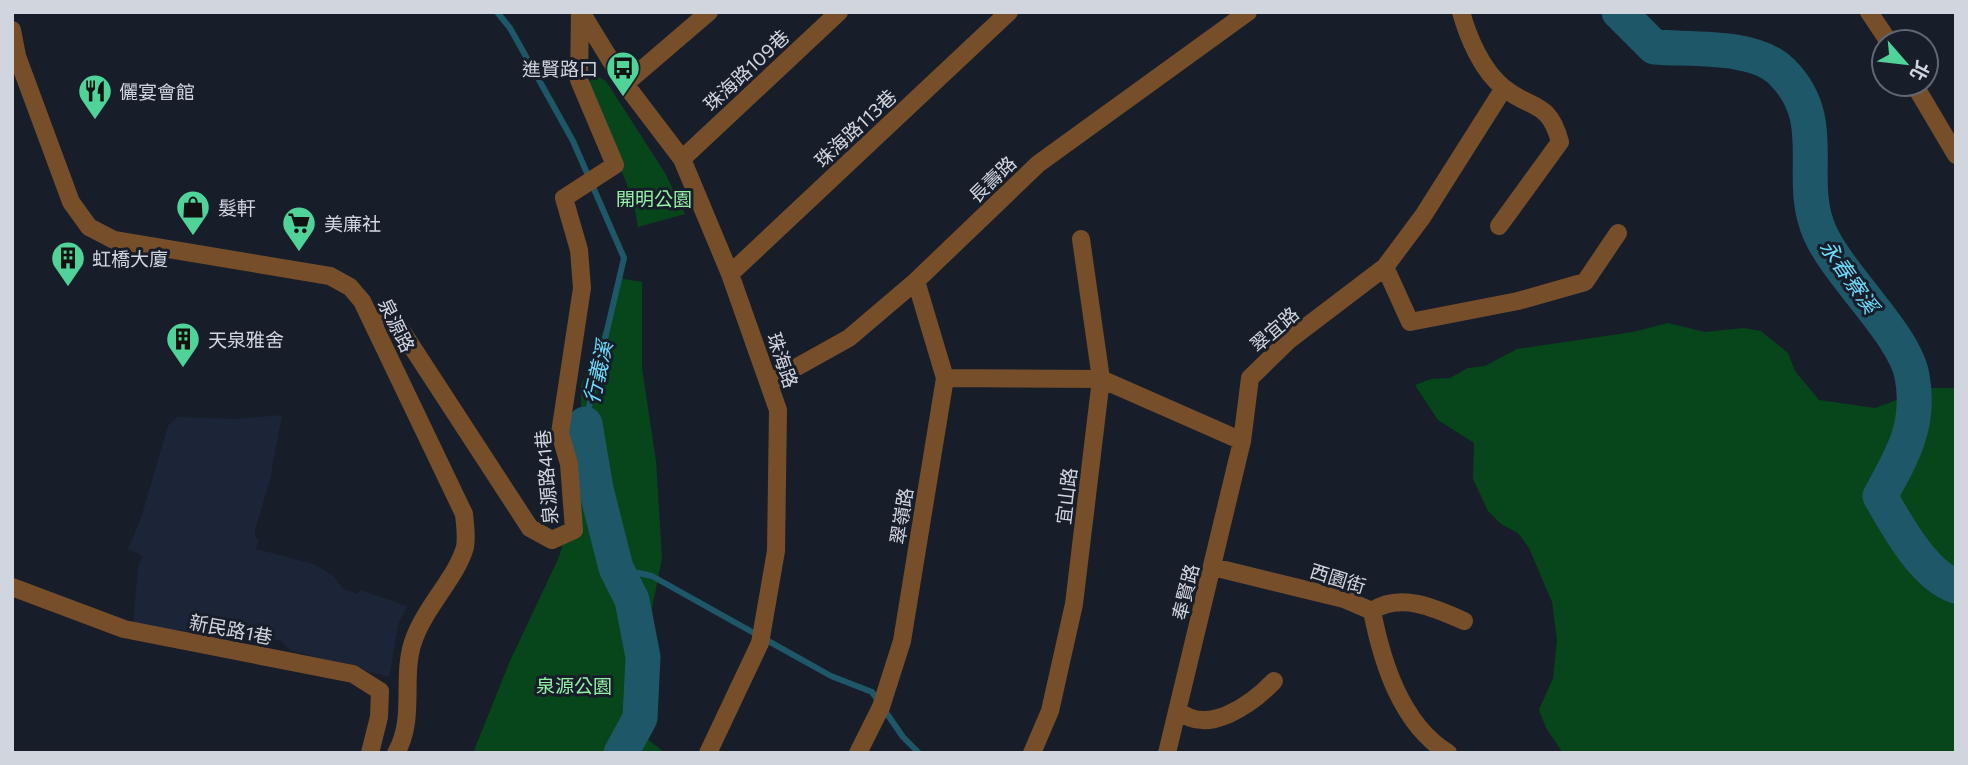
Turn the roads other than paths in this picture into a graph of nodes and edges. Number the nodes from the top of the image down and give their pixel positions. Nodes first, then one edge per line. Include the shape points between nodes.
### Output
1 (581, 12) edge
2 (709, 12) edge
3 (839, 12) edge
4 (1009, 12) edge
5 (1248, 12) edge
6 (1461, 12) edge
7 (1869, 12) edge
8 (1880, 28) edge
9 (12, 30) edge
10 (625, 84) junction
11 (1504, 88) junction
12 (1922, 98) edge
13 (1956, 155) edge
14 (682, 159) junction
15 (1499, 226) dead end
16 (1618, 233) dead end
17 (1082, 239) dead end
18 (1385, 267) junction
19 (730, 274) junction
20 (916, 281) junction
21 (373, 322) junction
22 (945, 378) junction
23 (1101, 379) junction
24 (770, 382) junction
25 (1242, 441) junction
26 (1213, 567) junction
27 (12, 587) edge
28 (1372, 611) junction
29 (1464, 621) dead end
30 (1274, 681) dead end
31 (1178, 710) junction
32 (370, 753) edge
33 (396, 753) edge
34 (708, 753) edge
35 (858, 753) edge
36 (1032, 753) edge
37 (1167, 753) edge
38 (1448, 753) edge

1 - 10 street, 珠海路
1 - 21 street, 泉源路41巷 via 579,80 615,165 564,198 579,250 582,288 560,433 569,464 573,530 552,540 530,528 390,313
2 - 10 street
3 - 14 street, 珠海路109巷
4 - 19 street, 珠海路113巷
5 - 20 street, 長壽路 via 1038,164
6 - 11 street via 1485,65
7 - 8 street
9 - 21 street, 泉源路 via 17,56 71,202 89,227 114,240 330,276 350,287
10 - 14 street, 珠海路
11 - 15 street via 1529,100 1555,121 1560,142
11 - 18 street, 翠宜路
12 - 13 street
14 - 19 street, 珠海路
16 - 18 street via 1585,282 1518,301 1410,322
17 - 23 street, 宜山路
18 - 25 street, 翠宜路 via 1289,340 1250,378
19 - 24 street, 珠海路
20 - 22 street, 翠嶺路
20 - 24 street, 長壽路 via 849,338
21 - 33 street, 泉源路 via 464,514 466,534 458,561 426,610 411,646 408,724
22 - 23 street
22 - 35 street, 翠嶺路 via 902,641 881,707
23 - 25 street
23 - 36 street, 宜山路 via 1074,604 1050,711
24 - 34 street, 珠海路 via 778,410 776,551 760,643
25 - 26 street, 奉賢路
26 - 28 street, 西園街 via 1344,599
26 - 31 street, 奉賢路
27 - 32 street, 新民路1巷 via 124,629 353,674 380,691
28 - 29 street via 1384,603 1403,602 1435,608
28 - 38 street, 西園街 via 1386,672 1421,730
30 - 31 street via 1254,702 1209,721 1196,722
31 - 37 street, 奉賢路

